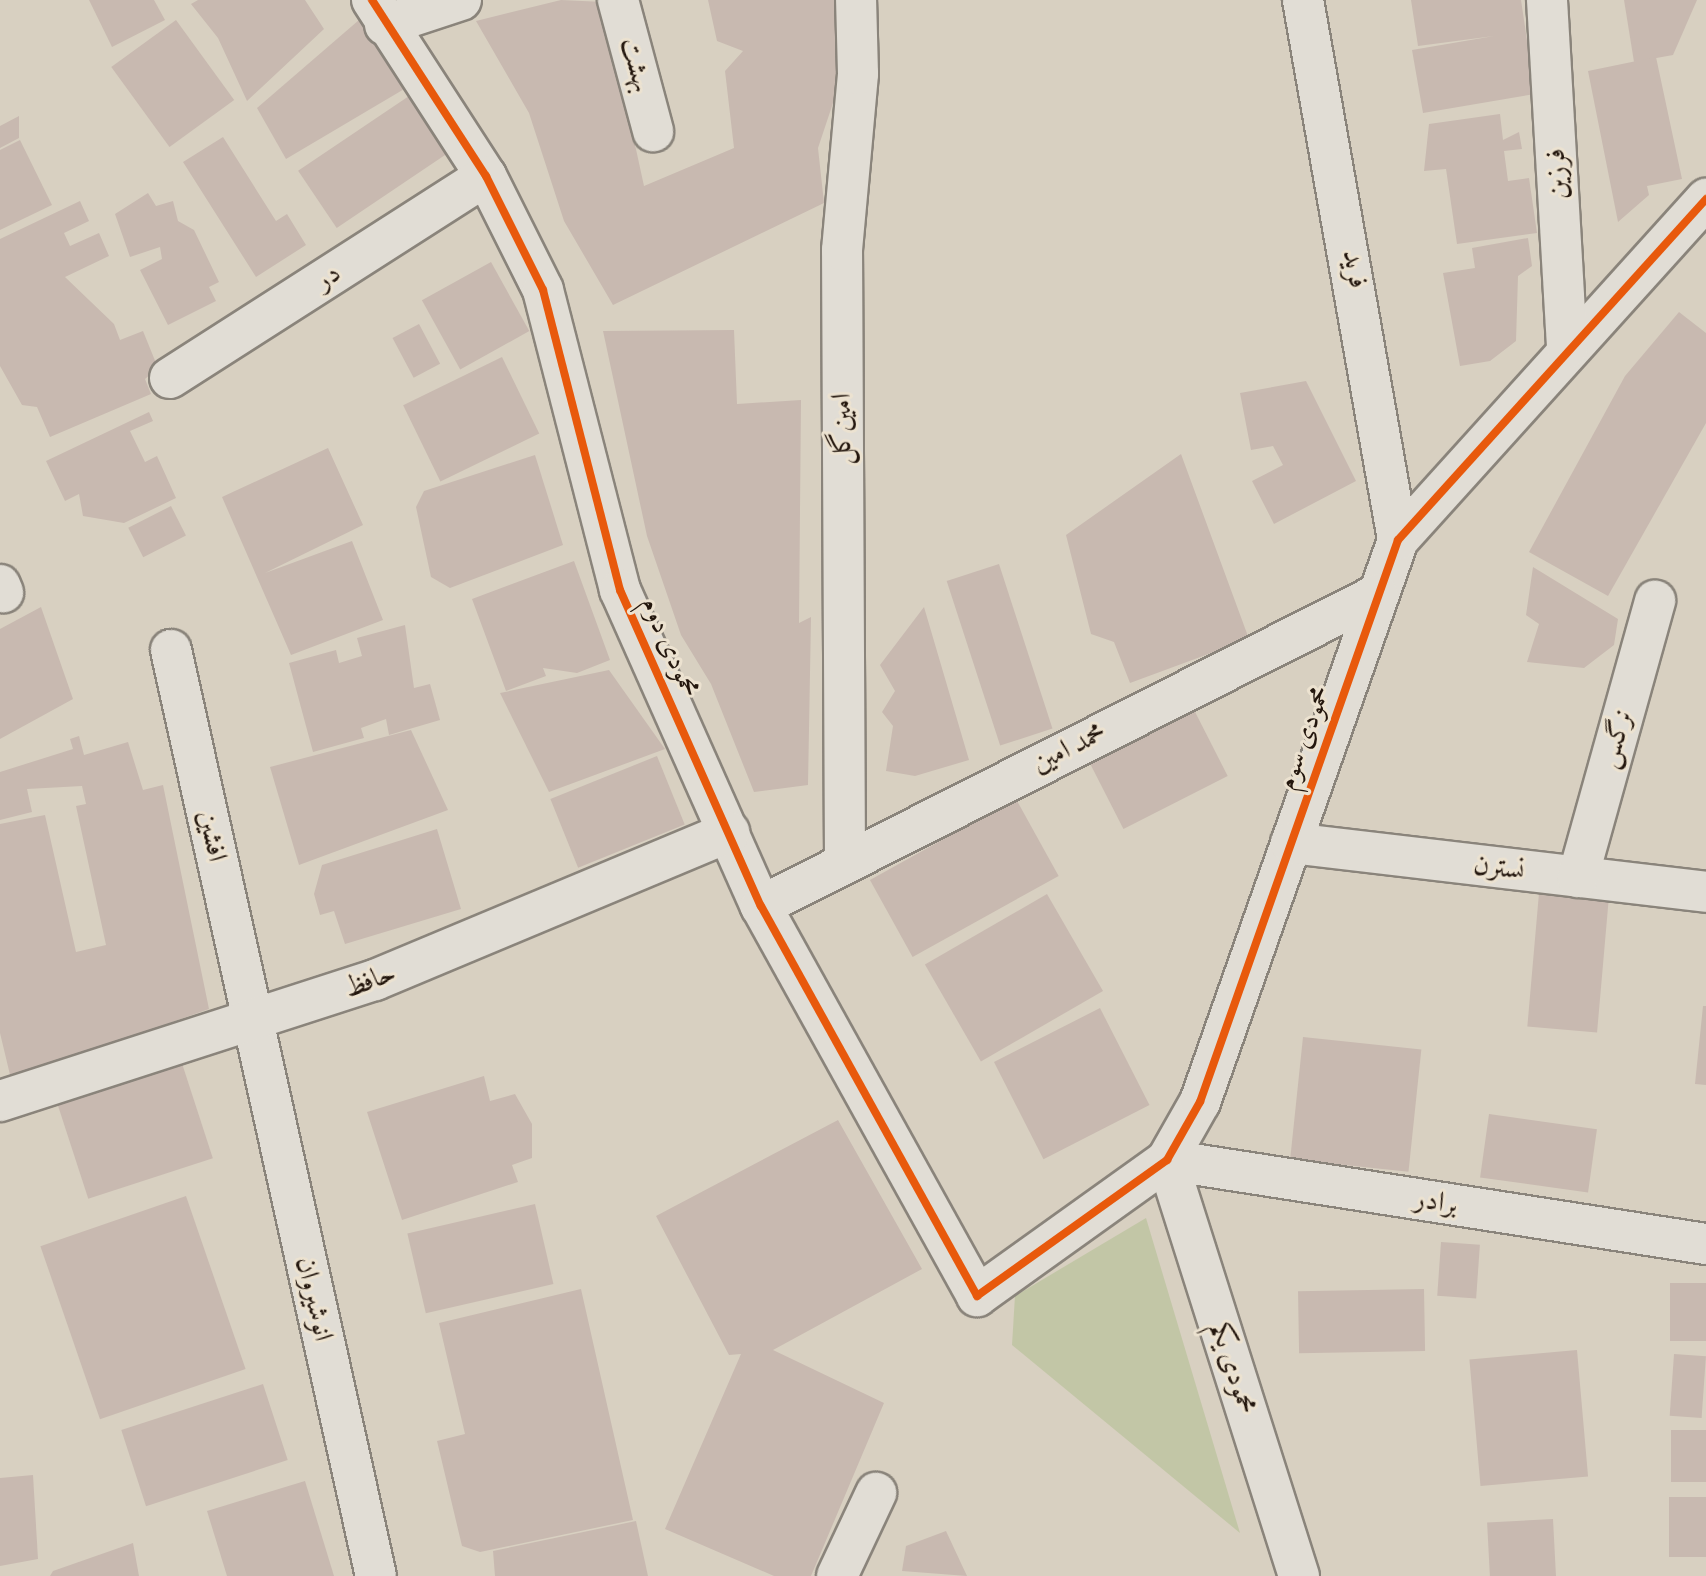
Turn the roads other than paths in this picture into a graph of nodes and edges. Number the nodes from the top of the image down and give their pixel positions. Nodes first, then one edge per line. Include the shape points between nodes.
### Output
1 (461, 0) edge
2 (618, 0) edge
3 (856, 0) edge
4 (1303, 0) edge
5 (1547, 0) edge
6 (379, 12) edge
7 (653, 131) dead end
8 (486, 176) junction
9 (1706, 199) edge
10 (1567, 348) junction
11 (170, 378) dead end
12 (1398, 540) junction
13 (1378, 594) junction
14 (1655, 601) dead end
15 (171, 650) dead end
16 (729, 832) junction
17 (1291, 843) junction
18 (845, 859) junction
19 (1578, 877) junction
20 (1706, 892) edge
21 (761, 906) junction
22 (253, 1022) junction
23 (0, 1101) edge
24 (1167, 1160) junction
25 (1706, 1244) edge
26 (977, 1296) joint
27 (876, 1493) dead end
28 (376, 1576) edge
29 (837, 1576) edge
30 (1299, 1576) edge

1 - 6 street
2 - 7 street, بهشت
3 - 18 street, امین‌گل via 858,74 842,250
4 - 12 street, فرید
5 - 10 street, فرزین
6 - 8 street, محمودی دوم
8 - 11 street, در
8 - 16 street, محمودی دوم via 543,290 564,351 620,590
9 - 10 street, محمودی سوم
10 - 12 street, محمودی سوم
12 - 13 street, محمودی سوم
13 - 17 street, محمودی سوم
13 - 18 street, محمد امین
14 - 19 street, نرگس
15 - 22 street, افشین
16 - 21 street, محمودی دوم
16 - 22 street, حافظ via 375,980
17 - 19 street, نسترن
17 - 24 street, محمودی سوم via 1200,1102
18 - 21 street, محمد امین
19 - 20 street, نسترن
21 - 26 street, محمودی دوم
22 - 23 street, حافظ
22 - 28 street, انوشیروان
24 - 25 street, برادر
24 - 26 street, محمودی سوم
24 - 30 street, محمودی یکم
27 - 29 street

